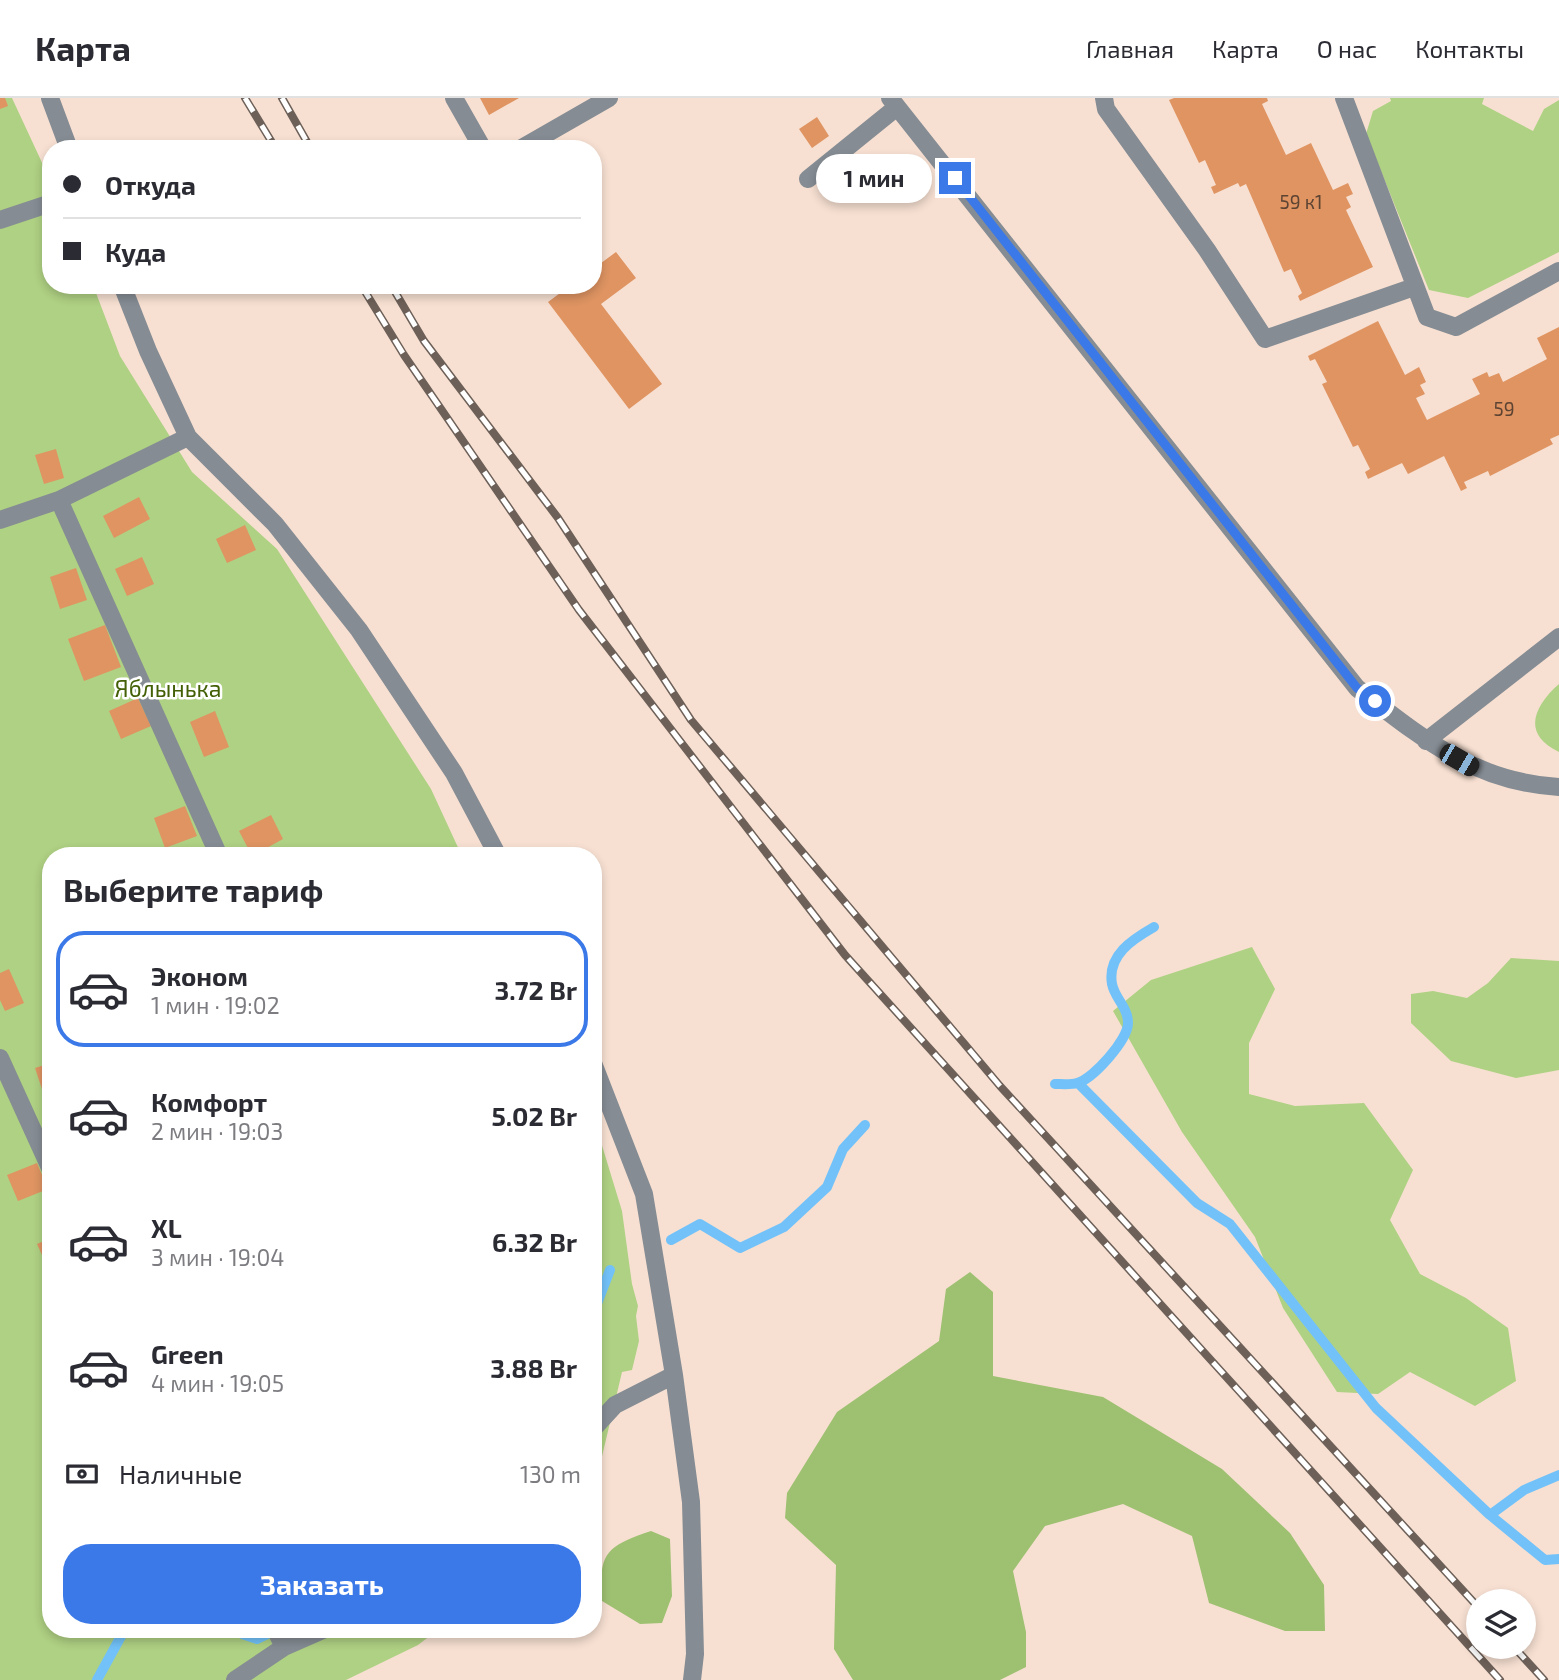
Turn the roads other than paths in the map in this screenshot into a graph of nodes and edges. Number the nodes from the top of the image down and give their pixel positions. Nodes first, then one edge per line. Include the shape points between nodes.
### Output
1 (50, 98) edge
2 (454, 98) edge
3 (610, 98) edge
4 (1104, 98) edge
5 (1344, 98) edge
6 (894, 103) edge
7 (66, 140) edge
8 (478, 140) edge
9 (536, 140) edge
10 (808, 179) dead end
11 (42, 206) edge
12 (0, 220) edge
13 (1559, 271) edge
14 (1414, 287) junction
15 (126, 294) edge
16 (188, 438) junction
17 (59, 500) junction
18 (0, 520) edge
19 (1559, 637) edge
20 (1426, 741) junction
21 (1559, 787) edge
22 (215, 847) edge
23 (493, 847) edge
24 (0, 1058) edge
25 (602, 1086) edge
26 (42, 1150) edge
27 (674, 1375) junction
28 (602, 1419) edge
29 (279, 1639) edge
30 (235, 1680) edge
31 (692, 1680) edge

1 - 7 street
2 - 8 street
3 - 9 street
4 - 14 street via 1106,108 1265,339
5 - 14 street
6 - 10 street
6 - 20 street via 1357,688
11 - 12 street
13 - 14 street via 1456,327 1427,317
15 - 16 street
16 - 17 street
16 - 23 street via 275,524 359,630 454,773
17 - 18 street
17 - 22 street
19 - 20 street
20 - 21 street via 1475,769 1524,785
24 - 26 street
25 - 27 street via 644,1194
27 - 28 street via 615,1405
27 - 31 street via 691,1502
29 - 30 street

